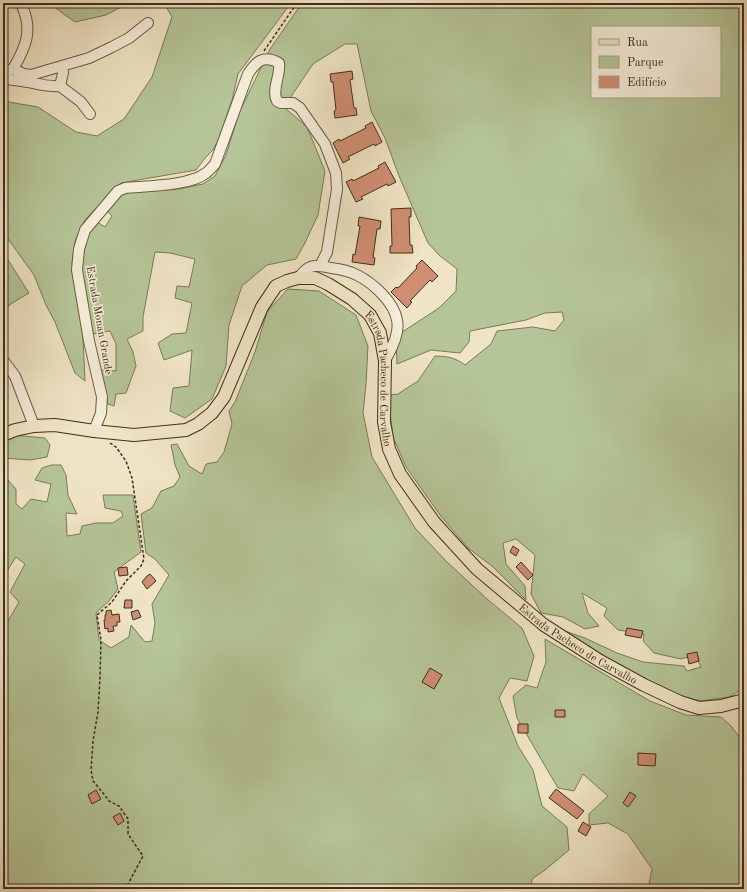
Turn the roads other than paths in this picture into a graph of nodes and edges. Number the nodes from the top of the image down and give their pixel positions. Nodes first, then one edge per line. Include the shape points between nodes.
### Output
1 (22, 6) dead end
2 (148, 23) dead end
3 (62, 66) junction
4 (13, 69) junction
5 (3, 72) edge
6 (3, 78) edge
7 (22, 78) junction
8 (60, 86) junction
9 (90, 114) dead end
10 (320, 266) junction
11 (298, 278) junction
12 (3, 360) edge
13 (385, 361) junction
14 (34, 426) junction
15 (94, 431) junction
16 (3, 435) edge
17 (744, 700) edge

1 - 4 street via 26,16 27,34 23,52
2 - 3 street via 112,47 89,58
3 - 7 street
3 - 8 street
4 - 5 street
4 - 7 street
6 - 7 street
7 - 8 street via 42,86
8 - 9 street via 82,102
10 - 11 street via 306,269
10 - 13 street via 356,274 371,284 394,310 397,332
10 - 15 street, Estrada Monan Grande via 327,252 337,189 336,173 325,144 300,108 293,103 277,101 275,96 279,63 265,59 256,63 248,74 215,164 207,173 185,182 125,188 118,191 85,230 79,249 77,270 89,342 102,397 101,414
11 - 13 main road, Estrada Pacheco de Carvalho via 315,278 328,284 352,298 370,315 380,333
11 - 15 main road, Estrada Pacheco de Carvalho via 276,286 262,307 224,397 212,413 198,424 186,430 164,433 134,435
12 - 14 street via 15,376
13 - 17 main road, Estrada Pacheco de Carvalho via 384,422 389,449 400,474 434,522 477,569 544,625 600,661 644,685 699,708
14 - 15 main road, Estrada Pacheco de Carvalho via 54,425
14 - 16 main road, Estrada Pacheco de Carvalho

